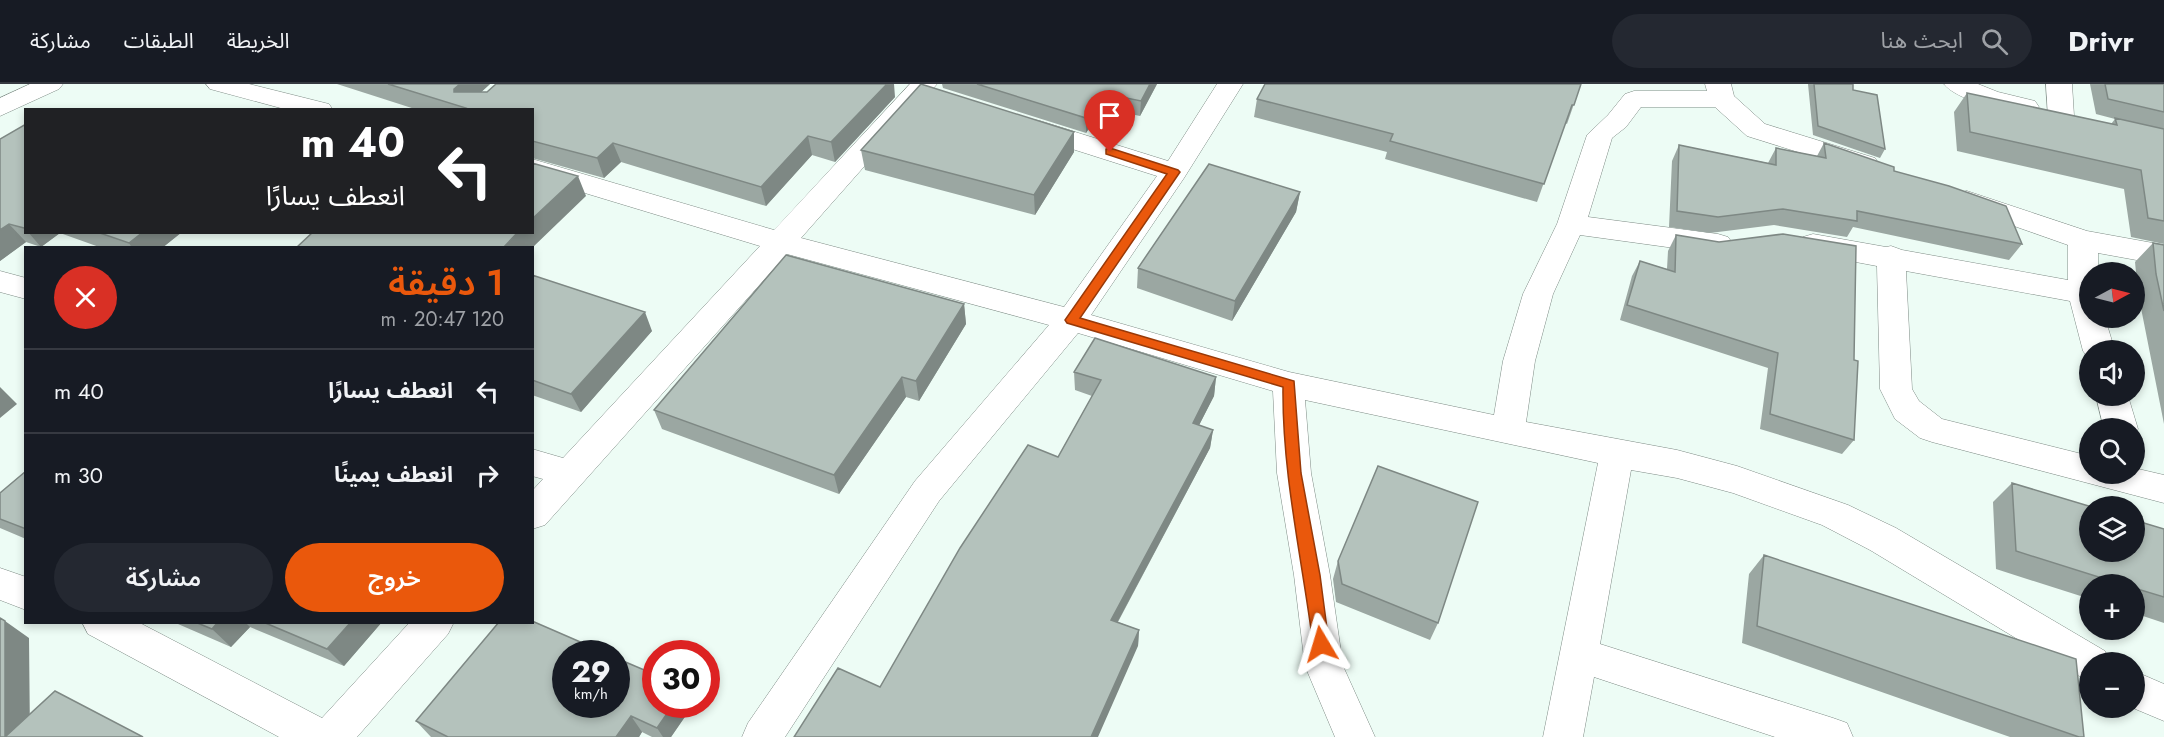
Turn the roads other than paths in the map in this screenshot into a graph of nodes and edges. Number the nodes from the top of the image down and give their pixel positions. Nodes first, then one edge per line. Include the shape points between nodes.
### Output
1 (50, 84) edge
2 (219, 84) edge
3 (1230, 84) edge
4 (1957, 84) edge
5 (2059, 84) edge
6 (919, 89) edge
7 (1720, 91) edge
8 (0, 108) edge
9 (312, 108) edge
10 (1007, 119) edge
11 (534, 169) edge
12 (1174, 172) junction
13 (1892, 174) edge
14 (1948, 193) edge
15 (1571, 224) junction
16 (1785, 239) edge
17 (2083, 240) junction
18 (1742, 241) edge
19 (780, 242) junction
20 (2164, 255) edge
21 (1891, 256) junction
22 (2084, 262) edge
23 (0, 281) edge
24 (24, 288) edge
25 (2079, 307) edge
26 (1071, 320) junction
27 (1289, 384) junction
28 (1508, 431) junction
29 (1617, 454) junction
30 (534, 463) edge
31 (2079, 467) edge
32 (569, 474) junction
33 (534, 513) edge
34 (0, 584) edge
35 (24, 593) edge
36 (105, 624) edge
37 (433, 624) edge
38 (1579, 655) junction
39 (2079, 656) edge
40 (2145, 694) edge
41 (2164, 704) edge
42 (318, 737) edge
43 (331, 737) edge
44 (762, 737) edge
45 (1355, 737) edge
46 (1563, 737) edge
47 (1833, 737) edge

1 - 8 street
2 - 9 street
3 - 12 street
4 - 5 street via 1989,98 2073,119
6 - 19 street
7 - 13 street via 1756,130
7 - 15 street via 1634,99 1600,135
10 - 12 street
11 - 19 street
12 - 26 street
14 - 17 street
15 - 18 street via 1710,245
15 - 28 street via 1538,294 1519,361
16 - 21 street
17 - 20 street
17 - 22 street
19 - 26 street
19 - 32 street
21 - 25 street
21 - 31 street via 1896,389 1908,410 1932,429
23 - 24 street
26 - 27 street
26 - 44 street via 927,491
27 - 28 street
27 - 45 street via 1294,473 1324,666
28 - 29 street
29 - 38 street
29 - 39 street via 1737,480 1835,515 1883,538
30 - 32 street
32 - 33 street
34 - 35 street
36 - 42 street
37 - 43 street
38 - 46 street
38 - 47 street
40 - 41 street

